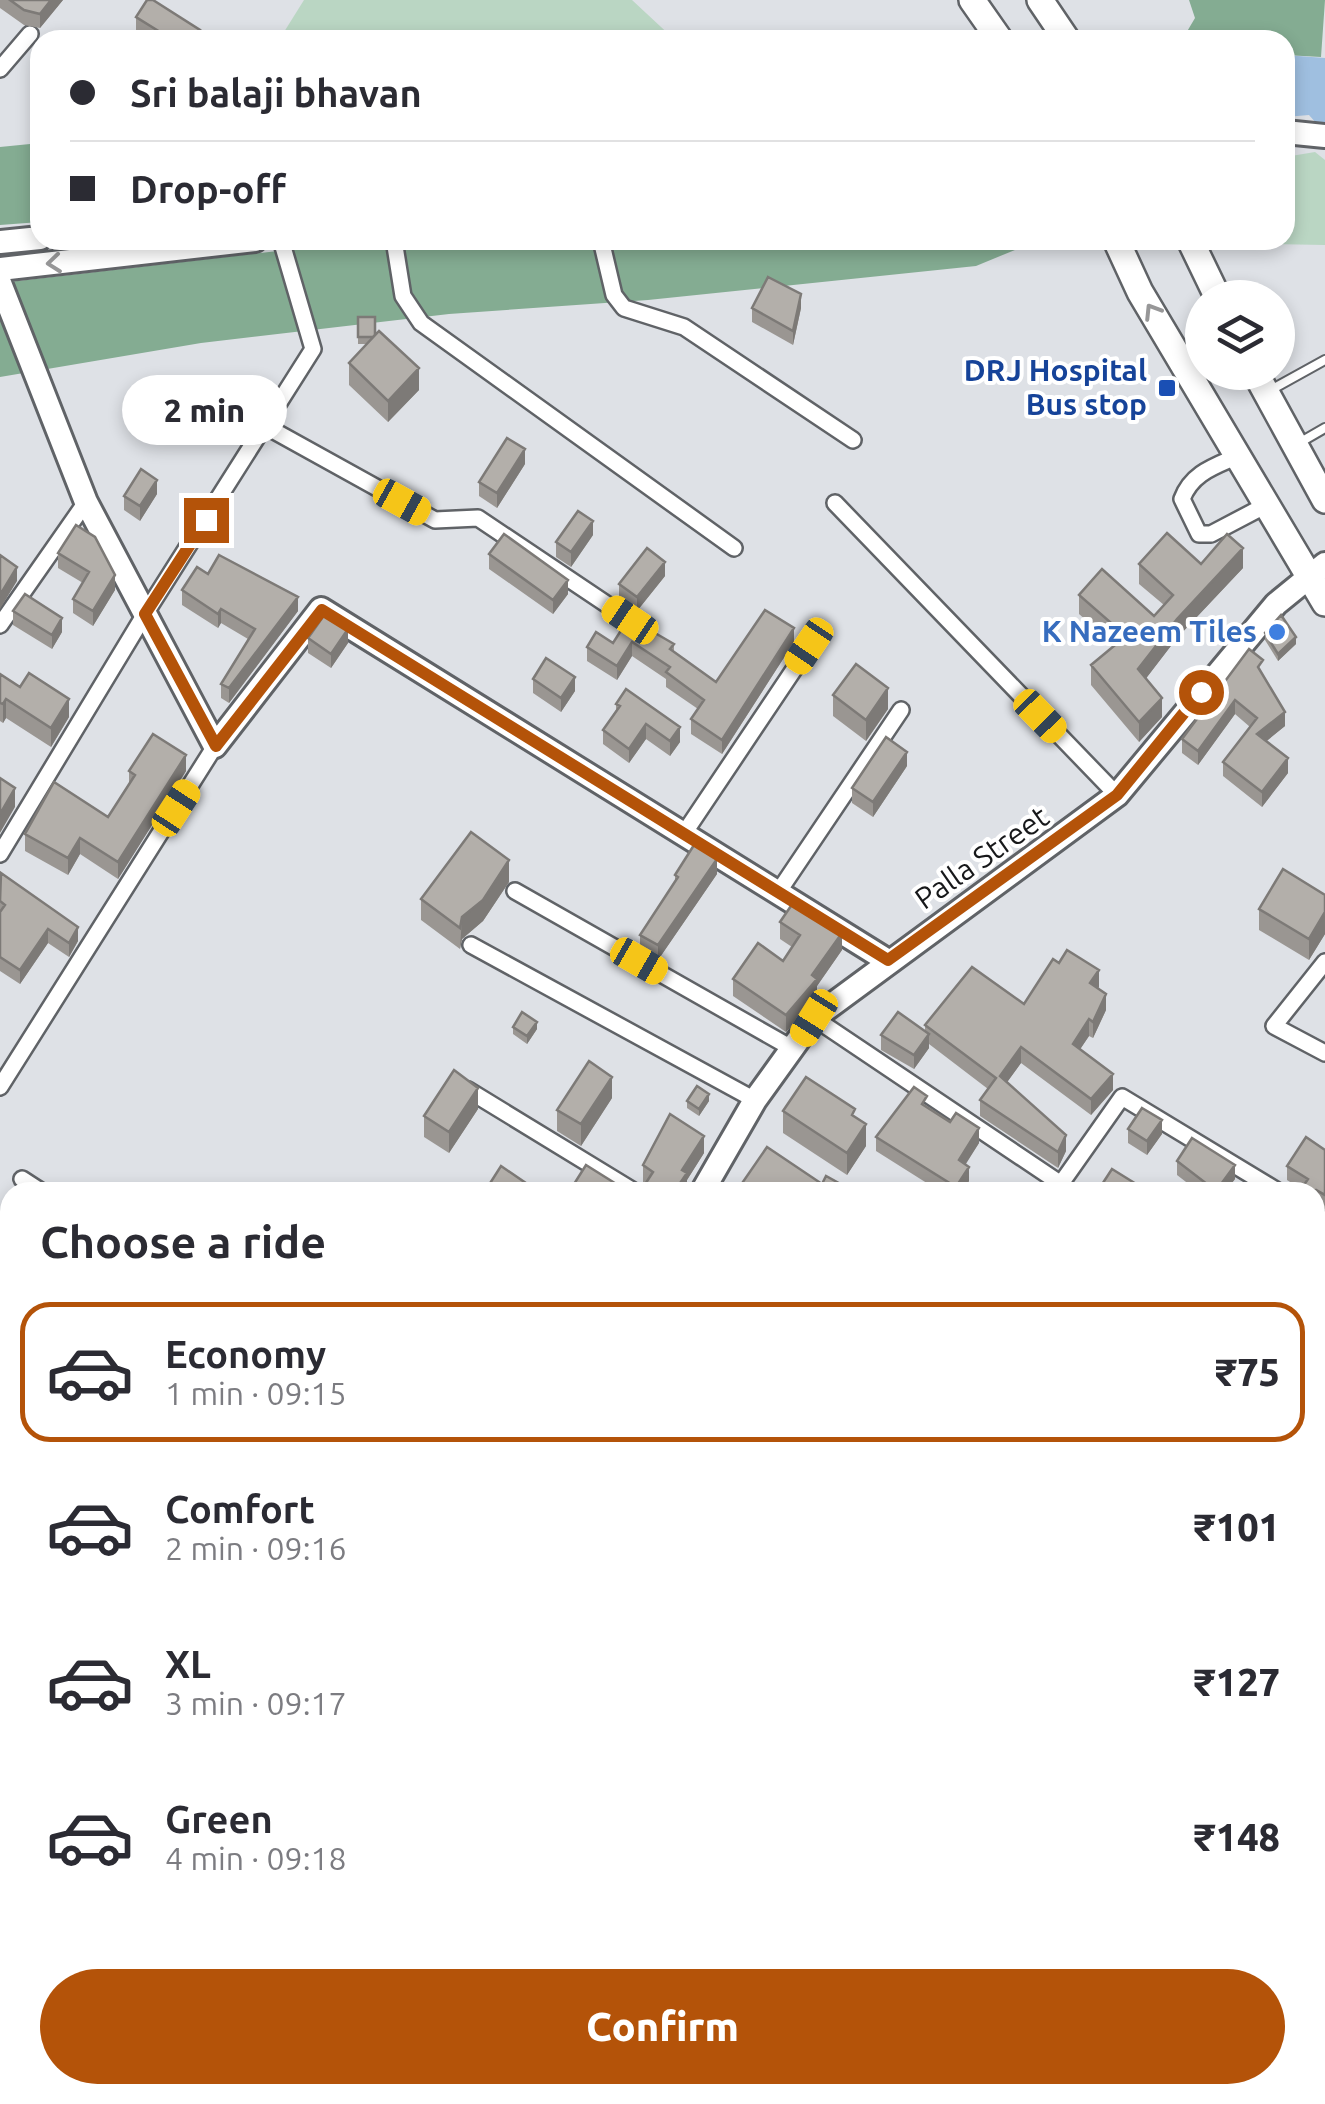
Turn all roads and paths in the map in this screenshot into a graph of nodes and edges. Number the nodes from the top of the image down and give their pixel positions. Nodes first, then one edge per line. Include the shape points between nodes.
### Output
1 (972, 0) edge
2 (1040, 0) edge
3 (993, 30) edge
4 (1061, 30) edge
5 (30, 34) dead end
6 (0, 69) edge
7 (1325, 122) edge
8 (1295, 130) edge
9 (1295, 132) edge
10 (1325, 136) edge
11 (30, 239) edge
12 (0, 242) edge
13 (164, 250) edge
14 (284, 250) edge
15 (396, 250) edge
16 (603, 250) edge
17 (1121, 250) edge
18 (1195, 250) edge
19 (0, 268) edge
20 (1209, 280) edge
21 (0, 282) edge
22 (1325, 360) edge
23 (1295, 371) edge
24 (1264, 390) edge
25 (267, 427) junction
26 (1325, 428) edge
27 (853, 440) dead end
28 (1294, 446) junction
29 (1240, 455) junction
30 (1325, 500) edge
31 (86, 502) junction
32 (834, 503) dead end
33 (1268, 504) junction
34 (734, 548) dead end
35 (1317, 570) edge
36 (1325, 602) edge
37 (145, 614) junction
38 (0, 626) edge
39 (660, 640) edge
40 (809, 646) dead end
41 (901, 710) dead end
42 (216, 746) junction
43 (1117, 795) junction
44 (683, 836) junction
45 (0, 854) edge
46 (515, 890) dead end
47 (778, 891) junction
48 (472, 946) dead end
49 (888, 960) junction
50 (1325, 962) edge
51 (814, 1018) junction
52 (795, 1050) junction
53 (1325, 1053) edge
54 (0, 1086) edge
55 (468, 1090) edge
56 (755, 1100) junction
57 (22, 1179) dead end
58 (27, 1182) edge
59 (619, 1182) edge
60 (708, 1182) edge
61 (1049, 1182) edge
62 (1062, 1182) edge
63 (1264, 1182) edge

1 - 3 main road
2 - 4 main road
5 - 6 street
7 - 8 street
9 - 10 street
11 - 12 street
13 -> 19 street
14 - 25 street via 314,349
15 - 34 street via 403,296 420,324
16 - 27 street via 614,295 624,308 684,327
29 -> 17 main road
18 - 20 main road
21 - 31 street
22 - 23 lane
24 - 28 main road
25 - 37 street
25 - 39 street via 435,520 478,518
26 - 28 lane
28 - 30 main road
29 - 33 main road
29 - 33 street via 1187,486 1182,499 1191,522 1199,534 1211,534
31 - 37 street
31 - 38 street
32 - 43 street
33 - 35 main road
35 - 36 main road
35 - 43 street, Palla Street via 1265,616
37 - 42 street
37 - 45 street
40 - 44 street
41 - 47 street
42 - 44 street via 322,610
42 - 54 street
43 - 49 street, Palla Street
44 - 47 street
46 - 52 street
47 - 49 street
48 - 56 street
49 - 51 street, Palla Street
50 - 53 street via 1274,1026
51 - 52 street, Palla Street
51 - 61 street
52 - 56 street, Palla Street
55 - 59 street
56 - 60 street, Palla Street
57 - 58 street
62 - 63 street via 1117,1099 1133,1092

